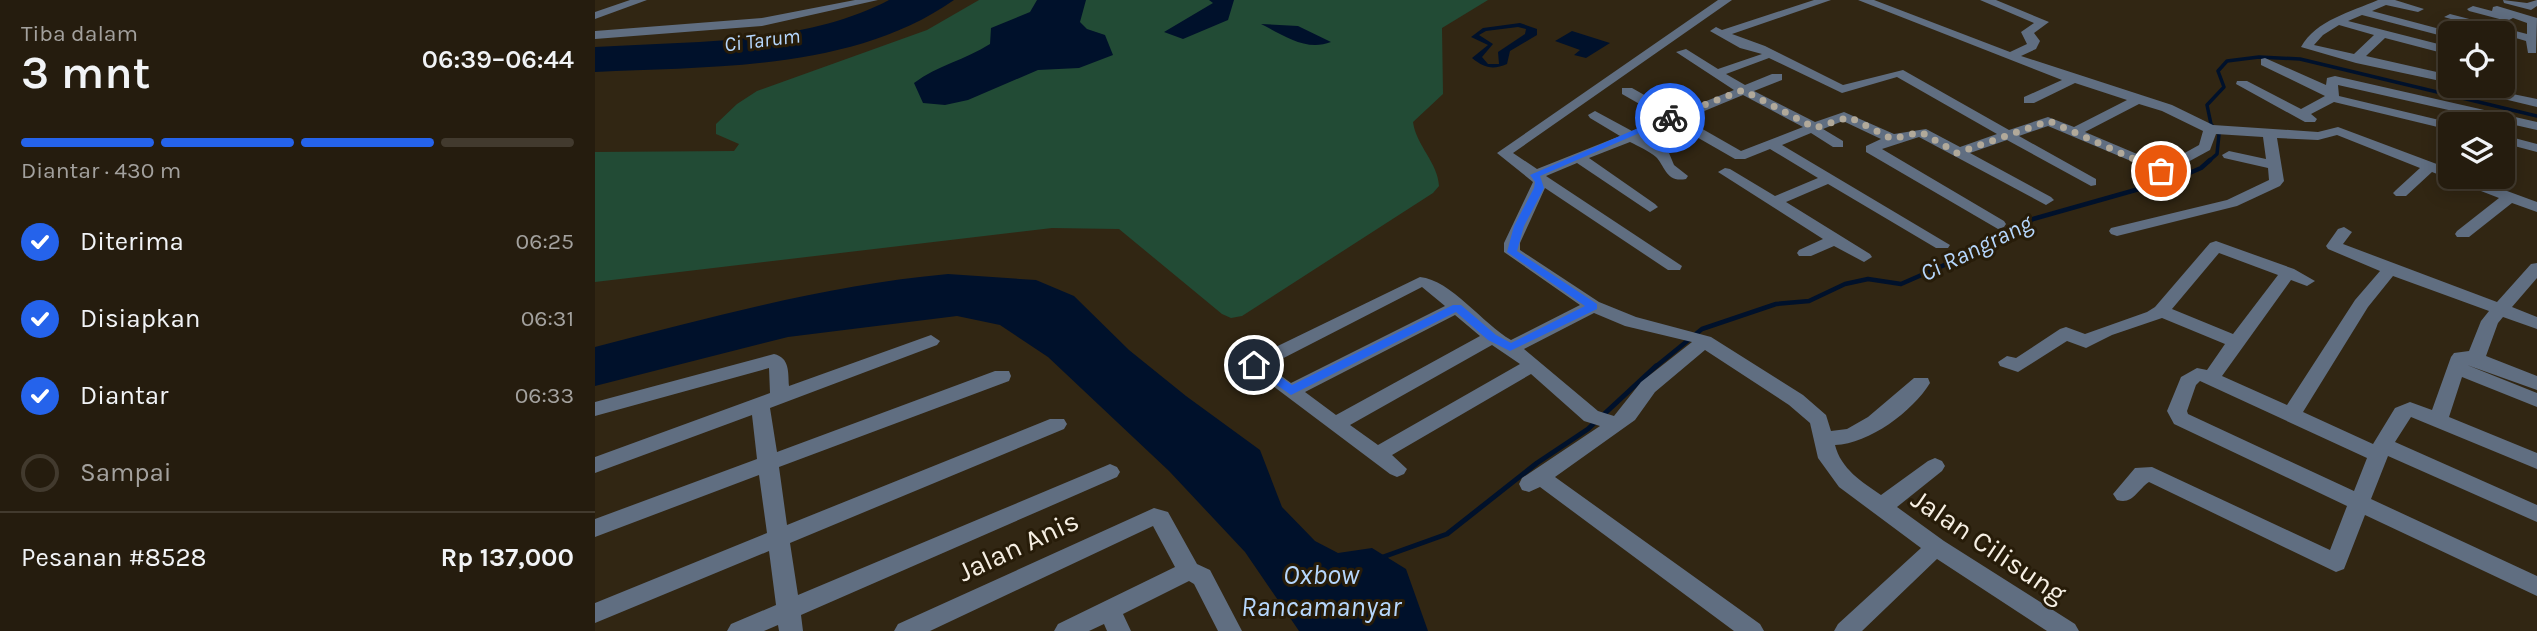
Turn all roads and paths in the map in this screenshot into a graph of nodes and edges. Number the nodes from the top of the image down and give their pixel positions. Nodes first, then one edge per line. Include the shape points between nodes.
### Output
1 (641, 0) edge
2 (872, 0) edge
3 (1726, 0) edge
4 (1825, 0) edge
5 (1866, 0) edge
6 (1986, 0) edge
7 (2386, 1) edge
8 (2499, 4) edge
9 (2533, 4) edge
10 (2417, 9) dead end
11 (2473, 9) dead end
12 (598, 11) edge
13 (2364, 12) junction
14 (2519, 14) dead end
15 (2450, 17) dead end
16 (2340, 22) junction
17 (2438, 31) edge
18 (2382, 34) junction
19 (595, 36) edge
20 (2534, 42) edge
21 (2515, 43) edge
22 (2427, 51) junction
23 (2438, 51) edge
24 (1682, 52) dead end
25 (2438, 56) edge
26 (2010, 57) junction
27 (1763, 58) dead end
28 (2356, 59) junction
29 (2265, 62) dead end
30 (2410, 71) junction
31 (1717, 73) junction
32 (1777, 77) dead end
33 (2438, 77) edge
34 (2074, 79) junction
35 (2242, 84) dead end
36 (1743, 90) junction
37 (2382, 90) junction
38 (1627, 91) dead end
39 (2332, 95) junction
40 (2515, 98) edge
41 (2138, 99) junction
42 (2029, 100) dead end
43 (2537, 103) edge
44 (2381, 110) junction
45 (2301, 114) junction
46 (1595, 116) dead end
47 (1671, 117) junction
48 (2438, 123) edge
49 (2537, 126) edge
50 (1813, 128) junction
51 (2218, 130) junction
52 (2364, 131) dead end
53 (2075, 132) junction
54 (2269, 132) junction
55 (2342, 133) junction
56 (2008, 134) junction
57 (1628, 135) junction
58 (1892, 139) junction
59 (2515, 142) edge
60 (1839, 144) dead end
61 (1773, 145) junction
62 (2537, 148) edge
63 (1957, 153) junction
64 (2229, 155) dead end
65 (1577, 156) junction
66 (2275, 165) junction
67 (2428, 167) junction
68 (2438, 170) edge
69 (1725, 172) dead end
70 (1536, 176) junction
71 (1681, 176) dead end
72 (1829, 178) junction
73 (2091, 182) dead end
74 (2489, 189) edge
75 (2401, 193) dead end
76 (2511, 197) junction
77 (2046, 200) dead end
78 (1776, 201) junction
79 (1650, 207) dead end
80 (2537, 207) edge
81 (1998, 224) dead end
82 (2117, 230) dead end
83 (2344, 232) dead end
84 (2463, 234) dead end
85 (1835, 239) junction
86 (1942, 245) dead end
87 (1805, 253) dead end
88 (1864, 257) dead end
89 (1674, 266) dead end
90 (2537, 268) edge
91 (2390, 269) junction
92 (2288, 273) junction
93 (2307, 281) dead end
94 (1593, 306) junction
95 (1457, 307) junction
96 (2501, 308) junction
97 (2161, 311) junction
98 (2537, 323) edge
99 (1694, 336) junction
100 (1492, 337) junction
101 (931, 341) dead end
102 (2236, 342) junction
103 (1510, 348) junction
104 (2007, 362) dead end
105 (2465, 363) junction
106 (1533, 365) junction
107 (1003, 376) dead end
108 (2211, 378) junction
109 (1921, 383) dead end
110 (2537, 383) edge
111 (1291, 391) junction
112 (780, 396) junction
113 (2537, 400) edge
114 (760, 405) junction
115 (595, 409) edge
116 (2291, 415) junction
117 (2438, 419) junction
118 (1603, 420) junction
119 (1057, 424) dead end
120 (1336, 424) junction
121 (1824, 437) junction
122 (2381, 450) junction
123 (1378, 454) junction
124 (2537, 461) edge
125 (595, 465) edge
126 (767, 465) junction
127 (1935, 466) dead end
128 (1397, 469) dead end
129 (1110, 472) dead end
130 (2124, 494) dead end
131 (2362, 502) junction
132 (1881, 508) junction
133 (2537, 514) edge
134 (595, 528) edge
135 (777, 541) junction
136 (1936, 547) junction
137 (1189, 570) junction
138 (2537, 586) edge
139 (595, 613) edge
140 (789, 620) edge
141 (1115, 621) edge
142 (1858, 627) edge
143 (739, 631) edge
144 (906, 631) edge
145 (1066, 631) edge
146 (1230, 631) edge
147 (1752, 631) edge
148 (2067, 631) edge

1 - 12 street
2 - 19 street via 762,22
3 - 70 street via 1504,153
4 - 56 street via 1717,32 1842,89 1896,72
5 - 26 street
6 - 26 street via 2043,22 2027,32 2034,41 2032,46
7 - 10 street
7 - 13 street
8 - 9 street
8 - 20 street via 2532,20
9 - 14 street
11 - 20 street
13 - 16 street
13 - 17 street
15 - 20 street
16 - 18 street
16 - 28 street via 2327,25 2307,46
18 - 22 street
18 - 28 street
20 - 21 street
22 - 23 street
22 - 25 street
22 - 30 street
24 - 31 street
26 - 34 street
27 - 31 street
28 - 30 street
29 - 39 street
30 - 33 street
31 - 36 street
32 - 36 street
34 - 41 street
34 - 42 street
35 - 45 street
36 - 47 street
36 - 50 street
37 - 39 street via 2334,80
37 - 44 street
37 - 49 street
38 - 47 street
39 - 44 street
39 - 45 street
40 - 43 street
41 - 51 street
41 - 53 street
44 - 48 street
45 - 55 street
46 - 57 street
47 - 57 street
47 - 61 street via 1739,156
50 - 58 street via 1849,117
50 - 60 street
50 - 61 street
51 - 53 street via 2195,156 2162,172
51 - 54 street
52 - 55 street
53 - 56 street via 2046,121
54 - 55 street
54 - 66 street
55 - 67 street
56 - 63 street
56 - 73 street
57 - 65 street
57 - 71 street via 1664,156
58 - 63 street via 1921,132
58 - 81 street via 1871,149
59 - 62 street
61 - 72 street
63 - 77 street
64 - 66 street
65 - 70 street
65 - 79 street
66 - 82 street via 2275,183 2242,200
67 - 68 street
67 - 75 street
69 - 78 street
70 - 89 street
70 - 94 street via 1539,188 1519,226 1512,252
72 - 78 street
72 - 86 street
74 - 76 street
76 - 80 street
76 - 84 street
78 - 85 street
83 - 91 street via 2334,246
85 - 87 street
85 - 88 street
90 - 96 street
91 - 96 street
91 - 116 street via 2361,304
92 - 93 street
92 - 97 street via 2216,246
92 - 102 street
94 - 99 street via 1631,322
94 - 103 street
95 - 100 street
95 - 111 street
95 - 111 street via 1429,283 1420,282 1254,365
96 - 98 street
96 - 105 street via 2490,321 2478,354
97 - 102 street
97 - 104 street via 2149,320 2102,331 2086,342 2066,333 2018,366
99 - 118 street via 1628,415
99 - 121 street, Jalan Cilisung via 1796,400 1819,420
100 - 103 street
100 - 120 street
101 - 112 street
102 - 108 street
103 - 106 street
105 - 110 street
105 - 113 street
105 - 117 street
106 - 118 street
106 - 123 street
107 - 126 street
108 - 116 street
108 - 131 street via 2197,374 2188,382 2177,411 2181,419
109 - 121 street via 1861,430 1845,438
111 - 120 street
112 - 114 street
112 - 115 street via 778,363 768,360
114 - 125 street
114 - 126 street
116 - 122 street
117 - 122 street via 2404,410
117 - 124 street
118 - 147 street via 1534,480
119 - 135 street
120 - 123 street
121 - 132 street, Jalan Cilisung via 1824,451 1833,468
122 - 131 street
122 - 133 street
123 - 128 street
126 - 134 street
126 - 135 street
127 - 132 street, Jalan Cilisung
129 - 140 street
130 - 131 street via 2142,474 2152,475 2336,563
131 - 138 street
132 - 136 street, Jalan Cilisung
135 - 139 street
135 - 140 street
136 - 142 street
136 - 148 street, Jalan Cilisung
137 - 141 street
137 - 144 street, Jalan Anis via 1160,518 1154,516
137 - 146 street via 1202,577
140 - 143 street
141 - 145 street

